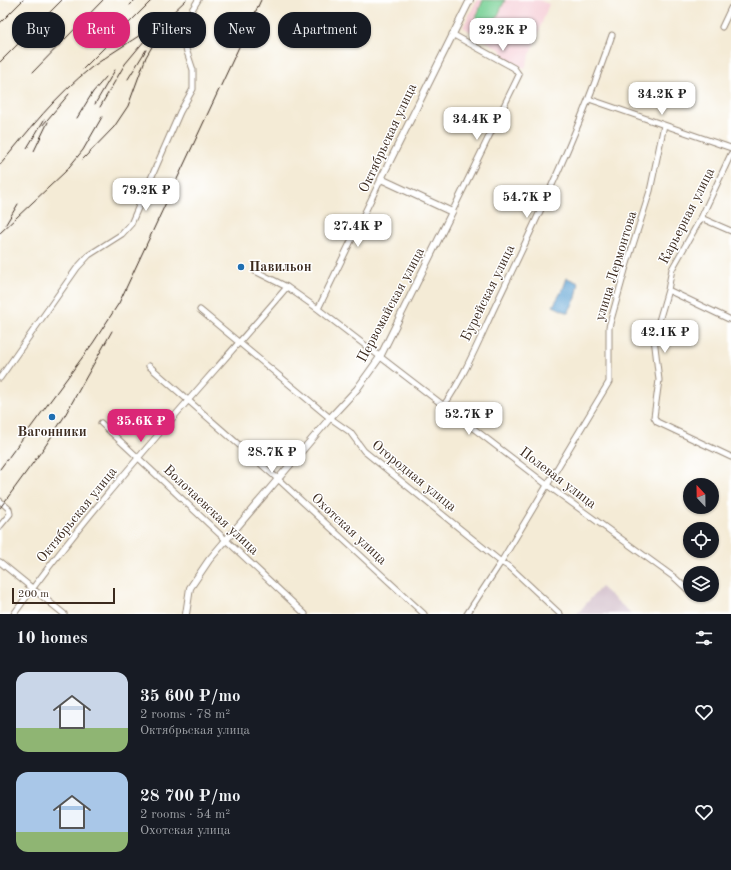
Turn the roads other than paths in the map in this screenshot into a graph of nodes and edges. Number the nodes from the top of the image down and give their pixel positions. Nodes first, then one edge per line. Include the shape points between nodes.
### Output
1 (198, 0) edge
2 (470, 0) edge
3 (731, 8) edge
4 (722, 27) dead end
5 (452, 34) junction
6 (612, 35) dead end
7 (589, 99) junction
8 (664, 125) junction
9 (731, 148) edge
10 (731, 154) edge
11 (381, 179) junction
12 (452, 212) junction
13 (701, 218) junction
14 (731, 231) edge
15 (255, 271) dead end
16 (287, 287) junction
17 (668, 290) junction
18 (318, 309) junction
19 (200, 310) dead end
20 (731, 320) edge
21 (239, 343) junction
22 (380, 357) junction
23 (148, 366) dead end
24 (0, 378) edge
25 (188, 402) junction
26 (444, 405) junction
27 (330, 418) junction
28 (100, 423) dead end
29 (731, 456) edge
30 (138, 459) junction
31 (279, 480) junction
32 (548, 485) junction
33 (0, 501) edge
34 (0, 526) edge
35 (226, 540) junction
36 (0, 562) edge
37 (501, 562) junction
38 (683, 586) edge
39 (33, 588) junction
40 (14, 614) edge
41 (64, 614) edge
42 (186, 614) edge
43 (305, 614) edge
44 (424, 614) edge
45 (467, 614) edge
46 (560, 614) edge

1 - 24 street via 190,14 186,41 193,70 193,89 180,112 132,224 122,234 89,255 77,268
2 - 5 main road, Октябрьская улица
3 - 4 street
5 - 11 main road, Октябрьская улица
5 - 12 street, Первомайская улица via 514,68 519,75
6 - 7 street, Бурейская улица
7 - 8 street
7 - 26 street, Бурейская улица via 524,246
8 - 9 street
8 - 32 street, улица Лермонтова via 650,191 609,327 609,382
10 - 13 street, Карьерная улица
11 - 12 main road
11 - 18 street, Октябрьская улица
12 - 22 main road, Первомайская улица
13 - 14 street
13 - 17 street, Карьерная улица via 673,264
15 - 16 street, Полевая улица
16 - 18 street, Полевая улица
16 - 21 street, Октябрьская улица
17 - 20 street
17 - 29 street, Карьерная улица via 654,341 659,380 654,420
18 - 22 street, Полевая улица
19 - 21 street, Огородная улица
21 - 25 street, Октябрьская улица
21 - 27 street, Огородная улица
22 - 26 street, Полевая улица
22 - 27 main road, Первомайская улица via 357,389
23 - 25 street, Охотская улица
25 - 30 street, Октябрьская улица
25 - 31 street, Охотская улица
26 - 32 street, Полевая улица
27 - 31 main road, Первомайская улица
27 - 37 street, Огородная улица via 350,432 358,446
28 - 30 street, Волочаевская улица
30 - 35 street, Волочаевская улица
30 - 39 street, Октябрьская улица
31 - 35 main road, Первомайская улица
31 - 44 street, Охотская улица
32 - 37 street, улица Лермонтова
32 - 38 street, Полевая улица
33 - 34 street via 9,509 10,514
35 - 42 main road, Первомайская улица via 194,581
35 - 43 street, Волочаевская улица
36 - 39 street
37 - 45 street, улица Лермонтова
37 - 46 street, Огородная улица via 511,568
39 - 40 street, Октябрьская улица
39 - 41 street

